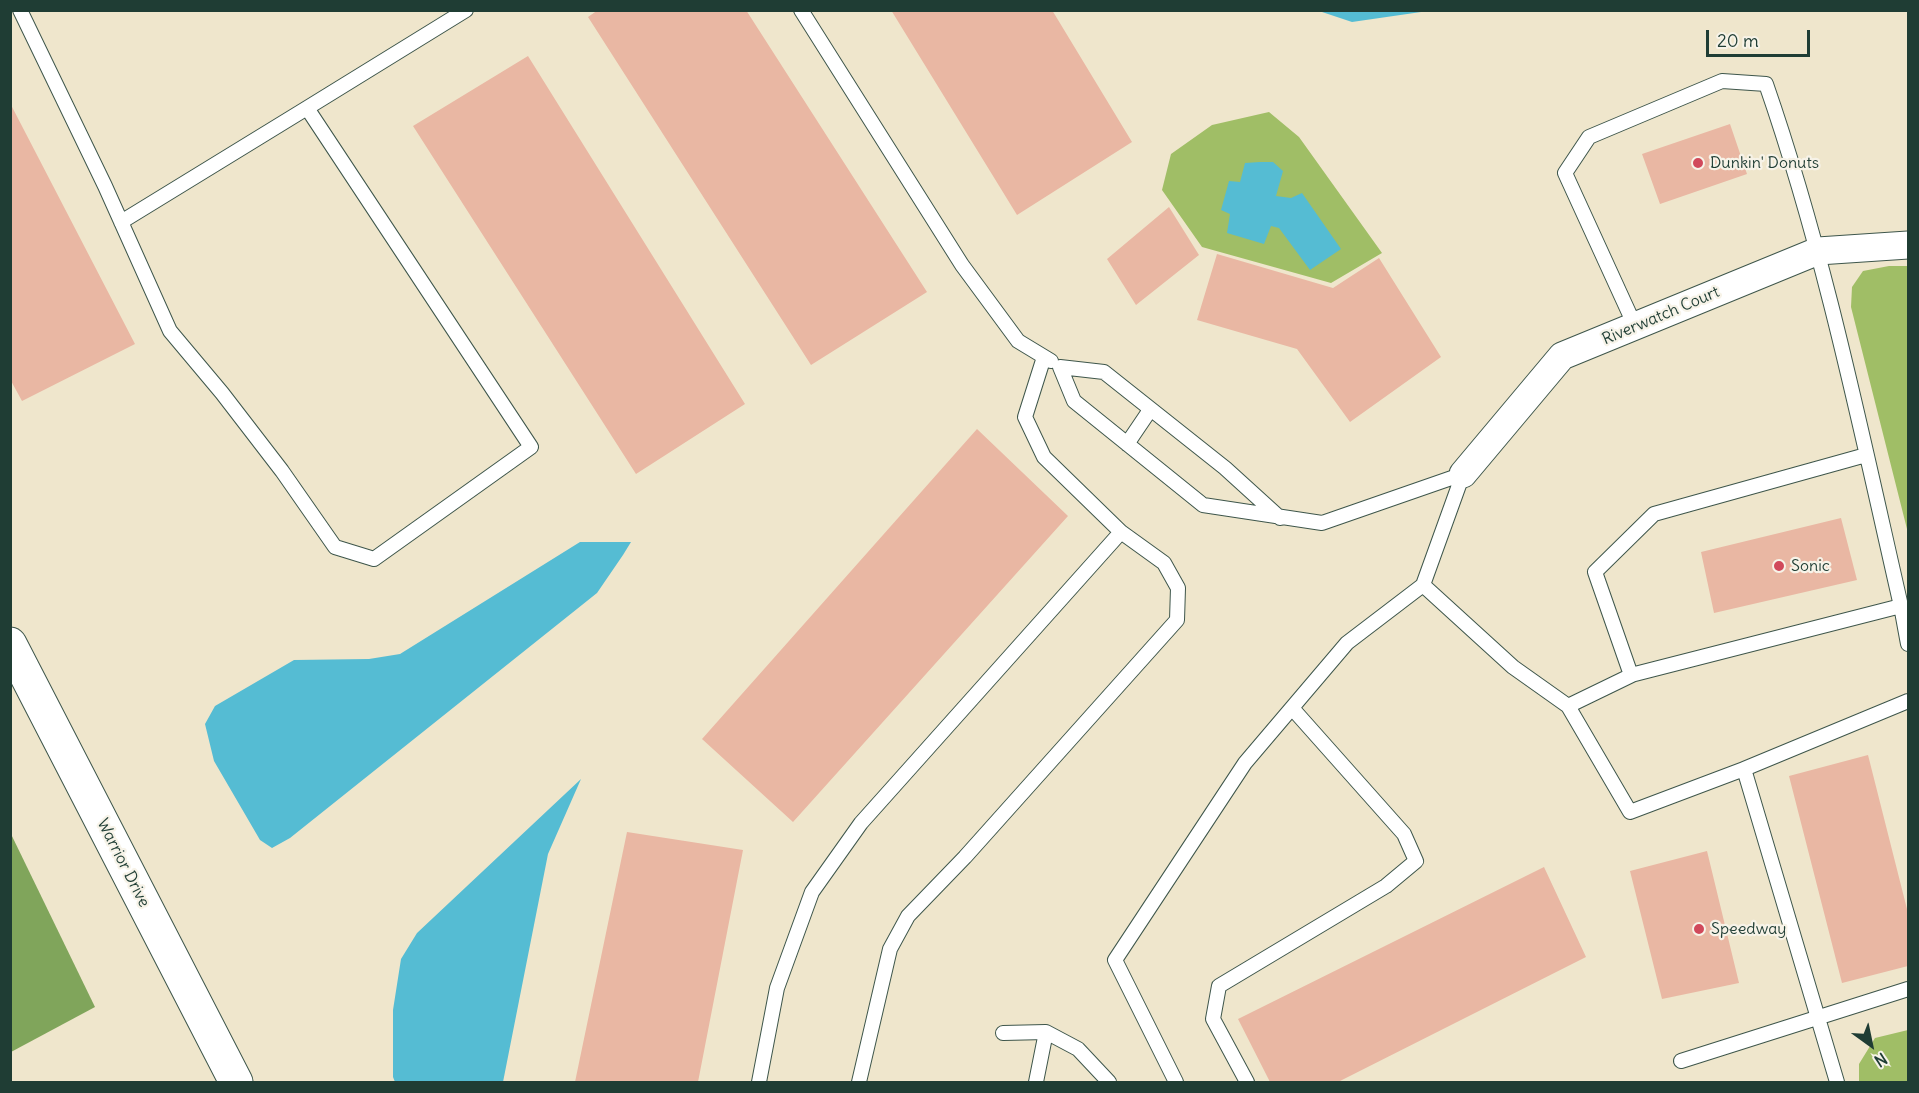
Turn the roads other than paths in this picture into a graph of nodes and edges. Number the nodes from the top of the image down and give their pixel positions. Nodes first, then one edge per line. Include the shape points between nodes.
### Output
1 (20, 10) edge
2 (466, 10) edge
3 (801, 10) edge
4 (307, 108) junction
5 (121, 222) junction
6 (1908, 245) edge
7 (1818, 251) junction
8 (1635, 326) junction
9 (1044, 357) junction
10 (1060, 367) junction
11 (1150, 410) junction
12 (1127, 444) junction
13 (1866, 455) junction
14 (1463, 474) junction
15 (1280, 518) junction
16 (1121, 532) junction
17 (1423, 585) junction
18 (1901, 606) junction
19 (10, 644) edge
20 (1908, 644) edge
21 (1634, 674) junction
22 (1908, 701) edge
23 (1568, 706) junction
24 (1292, 708) junction
25 (1744, 769) junction
26 (1908, 989) edge
27 (1818, 1017) junction
28 (1003, 1032) dead end
29 (1046, 1032) junction
30 (1681, 1061) dead end
31 (236, 1083) edge
32 (759, 1083) edge
33 (859, 1083) edge
34 (1036, 1083) edge
35 (1109, 1083) edge
36 (1176, 1083) edge
37 (1248, 1083) edge
38 (1837, 1083) edge

1 - 5 lane
2 - 4 lane
3 - 9 lane via 962,265 1018,341
4 - 5 lane
4 - 5 lane via 531,447 374,559 335,547 282,471 170,331
6 - 7 street, Riverwatch Court
7 - 8 street, Riverwatch Court
7 - 8 lane via 1766,84 1722,81 1589,137 1565,173
7 - 13 lane
8 - 14 street, Riverwatch Court via 1562,356
9 - 10 lane
9 - 16 lane via 1026,417 1044,457
10 - 11 lane via 1104,372
10 - 12 lane via 1074,400
11 - 12 lane
11 - 15 lane via 1225,468
12 - 15 lane via 1203,505
13 - 18 lane
13 - 21 lane via 1654,514 1595,572 1631,675
14 - 15 lane via 1322,523
14 - 17 lane
16 - 32 lane via 861,823 812,892 777,988
16 - 33 lane via 1164,563 1178,588 1177,620 908,916 890,949
17 - 23 lane via 1513,667
17 - 24 lane via 1347,643
18 - 20 lane
18 - 21 lane
19 - 31 street, Warrior Drive
21 - 23 lane
22 - 25 lane
23 - 25 lane via 1630,812
24 - 36 lane via 1245,763 1115,960
24 - 37 lane via 1404,834 1416,861 1386,886 1219,986 1213,1019
25 - 27 lane
26 - 27 lane
27 - 30 lane
27 - 38 lane
28 - 29 lane
29 - 34 lane
29 - 35 lane via 1078,1049

